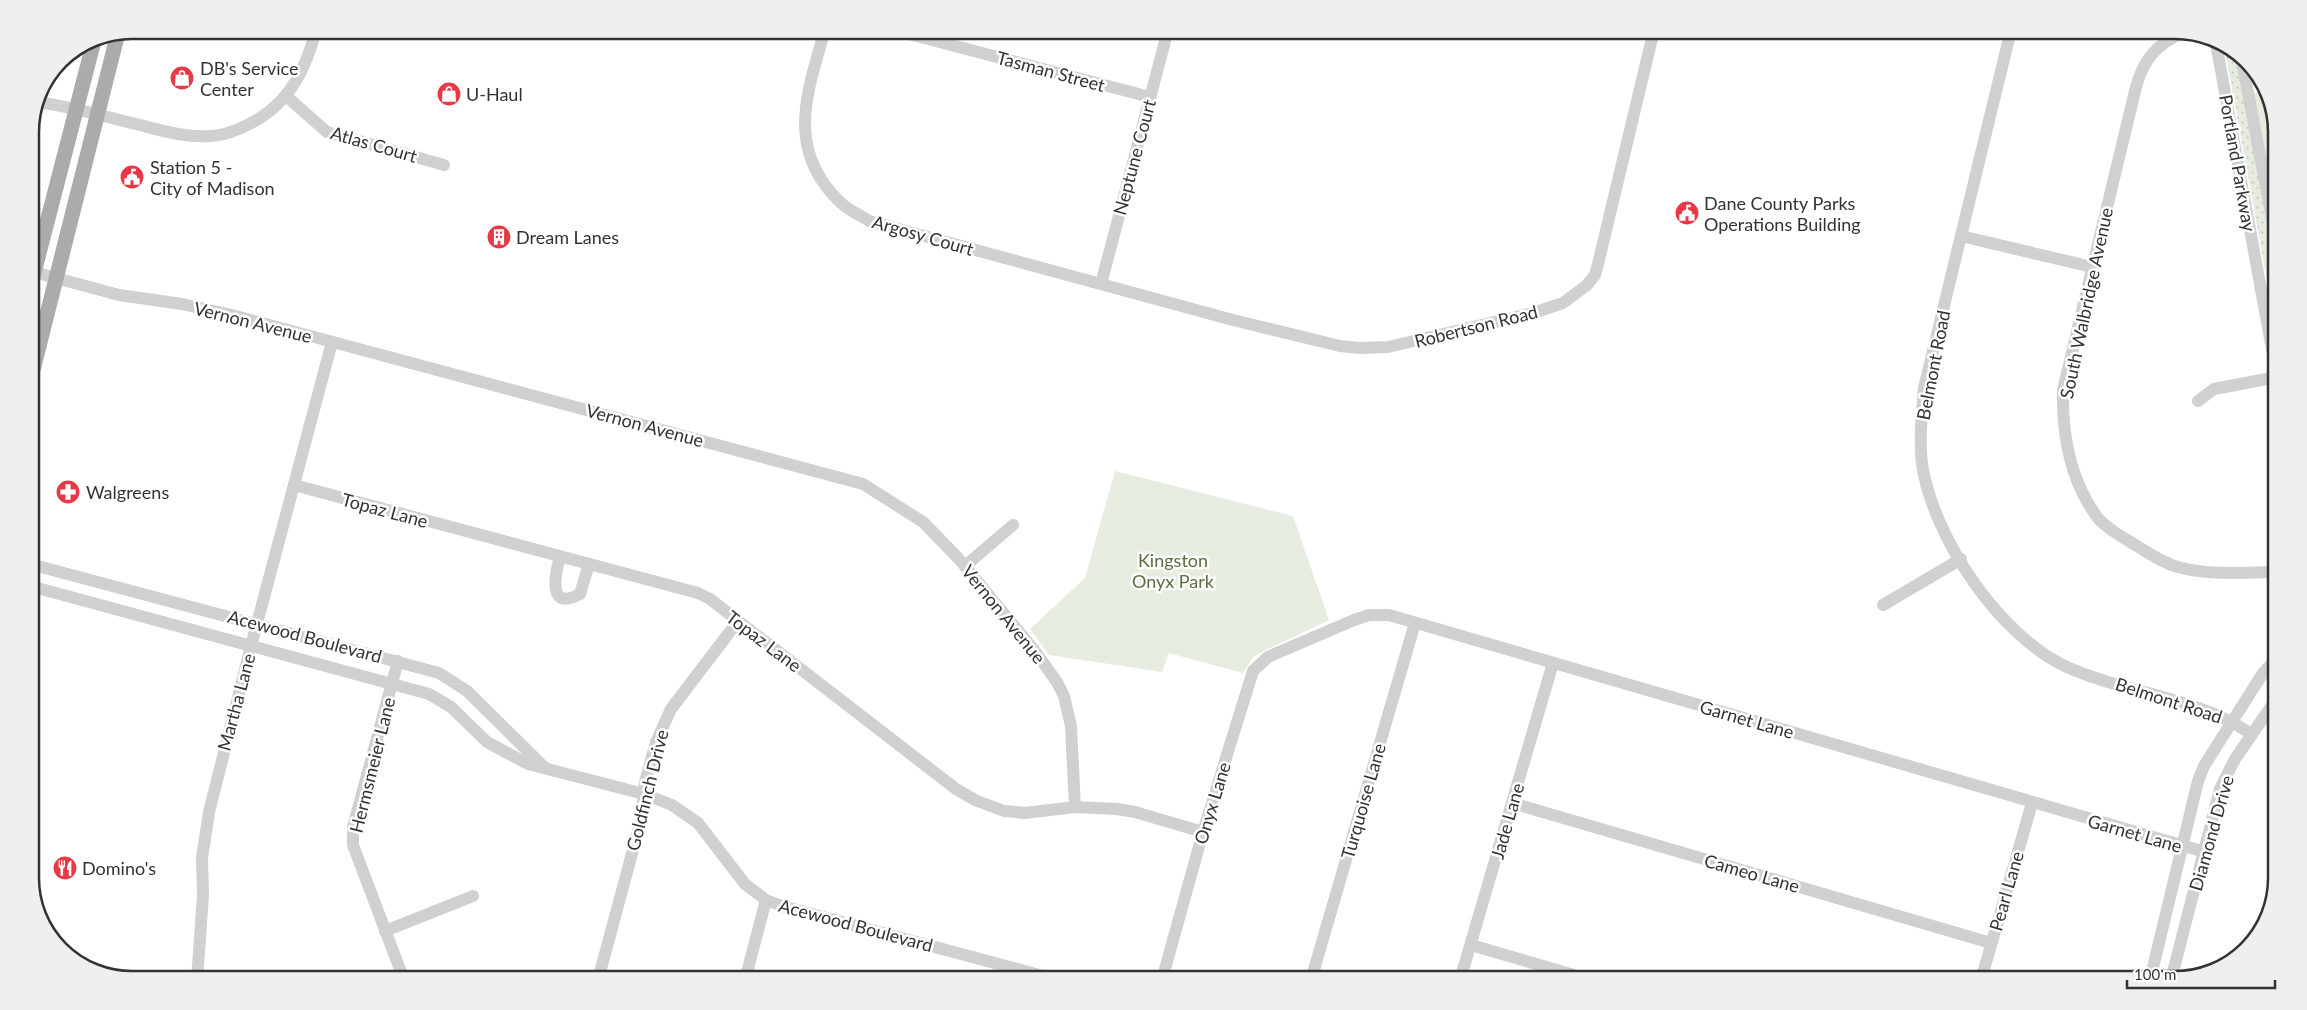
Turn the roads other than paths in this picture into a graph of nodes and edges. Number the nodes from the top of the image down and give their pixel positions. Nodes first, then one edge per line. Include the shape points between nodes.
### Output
1 (313, 39) edge
2 (823, 39) edge
3 (928, 39) edge
4 (1166, 39) edge
5 (1652, 39) edge
6 (2009, 39) edge
7 (2168, 39) edge
8 (116, 41) edge
9 (92, 47) edge
10 (2217, 49) edge
11 (2243, 69) edge
12 (286, 96) junction
13 (1150, 97) junction
14 (44, 103) edge
15 (77, 110) junction
16 (99, 115) junction
17 (444, 165) dead end
18 (2268, 198) edge
19 (1961, 236) junction
20 (39, 246) edge
21 (2092, 267) junction
22 (39, 273) edge
23 (57, 277) junction
24 (1101, 284) junction
25 (2268, 328) edge
26 (332, 342) junction
27 (39, 347) edge
28 (2268, 379) edge
29 (2198, 401) dead end
30 (294, 486) junction
31 (1013, 526) dead end
32 (560, 556) junction
33 (1961, 559) junction
34 (589, 564) junction
35 (39, 566) edge
36 (965, 566) junction
37 (2268, 572) edge
38 (39, 588) edge
39 (1884, 605) dead end
40 (738, 621) junction
41 (257, 623) junction
42 (1415, 623) junction
43 (251, 646) junction
44 (1291, 647) joint
45 (398, 661) junction
46 (1553, 663) junction
47 (2268, 668) edge
48 (392, 683) junction
49 (2268, 710) edge
50 (2232, 720) junction
51 (2251, 734) junction
52 (546, 769) junction
53 (644, 794) junction
54 (1512, 803) junction
55 (2032, 803) junction
56 (1075, 807) junction
57 (1203, 832) junction
58 (2182, 847) junction
59 (2205, 852) junction
60 (474, 896) dead end
61 (766, 900) junction
62 (385, 931) junction
63 (1992, 943) junction
64 (1470, 945) junction
65 (198, 971) edge
66 (401, 971) edge
67 (600, 971) edge
68 (747, 971) edge
69 (1024, 971) edge
70 (1164, 971) edge
71 (1314, 971) edge
72 (1463, 971) edge
73 (1560, 971) edge
74 (1984, 971) edge
75 (2155, 971) edge
76 (2173, 971) edge

1 - 12 street via 307,60
2 - 24 street, Argosy Court via 806,101 804,122 809,153 816,170 842,204 877,224
3 - 13 street, Tasman Street
4 - 13 street, Neptune Court
5 - 24 street, Robertson Road via 1595,274 1567,302 1388,347 1359,348 1266,328
6 - 19 street, Belmont Road
7 - 21 street, South Walbridge Avenue via 2156,49 2139,75
8 - 16 main road
9 - 15 main road
10 - 25 street, Portland Parkway
11 - 18 street, Portland Parkway
12 - 16 street via 241,129 212,136 184,135
12 - 17 street, Atlas Court via 327,132
13 - 24 street, Neptune Court
14 - 15 street
15 - 16 street
15 - 20 main road
16 - 23 main road
19 - 21 street
19 - 33 street, Belmont Road via 1924,388 1920,432 1922,464 1931,500
21 - 37 street, South Walbridge Avenue via 2063,390 2062,415 2066,449 2078,482 2098,518 2143,550 2179,567 2216,572
22 - 23 street, Vernon Avenue
23 - 26 street, Vernon Avenue via 119,295 182,304
23 - 27 main road
26 - 30 street, Martha Lane
26 - 36 street, Vernon Avenue via 853,480 924,522
28 - 29 street via 2214,389
30 - 32 street, Topaz Lane
30 - 41 street, Martha Lane
31 - 36 street
32 - 34 street, Topaz Lane
32 - 34 street via 554,586 565,598 580,594
33 - 39 street
33 - 50 street, Belmont Road via 1981,594 2005,622 2046,655 2094,677
34 - 40 street, Topaz Lane via 698,593
35 - 41 street, Acewood Boulevard
36 - 56 street, Vernon Avenue via 1034,650 1064,696 1071,726
38 - 43 street, Acewood Boulevard
40 - 53 street, Goldfinch Drive via 671,709 656,742
40 - 56 street, Topaz Lane via 956,789 975,800 994,809 1025,813
41 - 43 street, Martha Lane
41 - 45 street, Acewood Boulevard
42 - 44 street, Garnet Lane via 1389,615 1369,615
42 - 46 street, Garnet Lane
42 - 71 street, Turquoise Lane
43 - 48 street, Acewood Boulevard
43 - 65 street, Martha Lane via 218,771 206,831
44 - 57 street, Onyx Lane via 1268,657 1253,671
45 - 48 street, Hermsmeier Lane
45 - 52 street, Acewood Boulevard via 454,681
46 - 54 street, Jade Lane
46 - 55 street, Garnet Lane
47 - 50 street, Diamond Drive
48 - 52 street, Acewood Boulevard via 439,698 487,742 528,764
48 - 62 street, Hermsmeier Lane via 353,828 353,845
49 - 51 street, Diamond Drive
50 - 51 street, Belmont Road
50 - 58 street, Diamond Drive via 2198,781
51 - 59 street, Diamond Drive via 2225,775
52 - 53 street, Acewood Boulevard
53 - 61 street, Acewood Boulevard via 672,805 698,823 745,884
53 - 67 street, Goldfinch Drive via 641,820
54 - 63 street, Cameo Lane
54 - 64 street, Jade Lane
55 - 58 street, Garnet Lane
55 - 63 street, Pearl Lane
56 - 57 street, Topaz Lane via 1135,812
57 - 70 street, Onyx Lane
58 - 59 street, Garnet Lane
58 - 75 street, Diamond Drive
59 - 76 street, Diamond Drive
60 - 62 street
61 - 68 street
61 - 69 street, Acewood Boulevard
62 - 66 street, Hermsmeier Lane
63 - 74 street, Pearl Lane
64 - 72 street, Jade Lane
64 - 73 street

